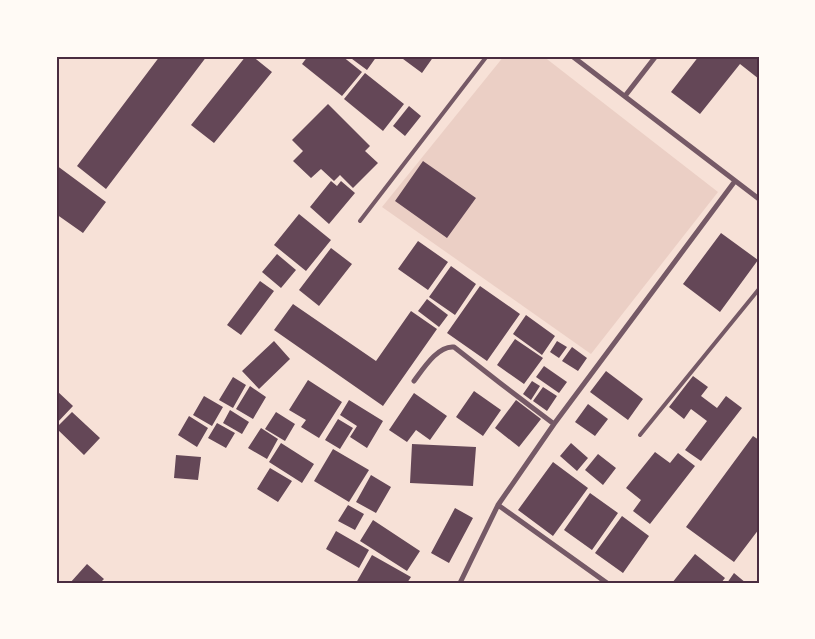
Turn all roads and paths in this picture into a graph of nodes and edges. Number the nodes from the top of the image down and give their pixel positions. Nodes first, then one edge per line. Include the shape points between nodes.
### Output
1 (487, 56) edge
2 (572, 56) edge
3 (656, 56) edge
4 (625, 96) junction
5 (735, 181) junction
6 (759, 199) edge
7 (360, 221) dead end
8 (759, 289) edge
9 (414, 381) dead end
10 (554, 424) junction
11 (640, 435) dead end
12 (498, 505) junction
13 (460, 583) edge
14 (607, 583) edge

1 - 7 lane
2 - 4 street
3 - 4 street
4 - 5 street
5 - 6 street
5 - 10 street
8 - 11 lane
9 - 10 street via 431,359 444,348 454,347
10 - 12 street
12 - 13 street
12 - 14 street

